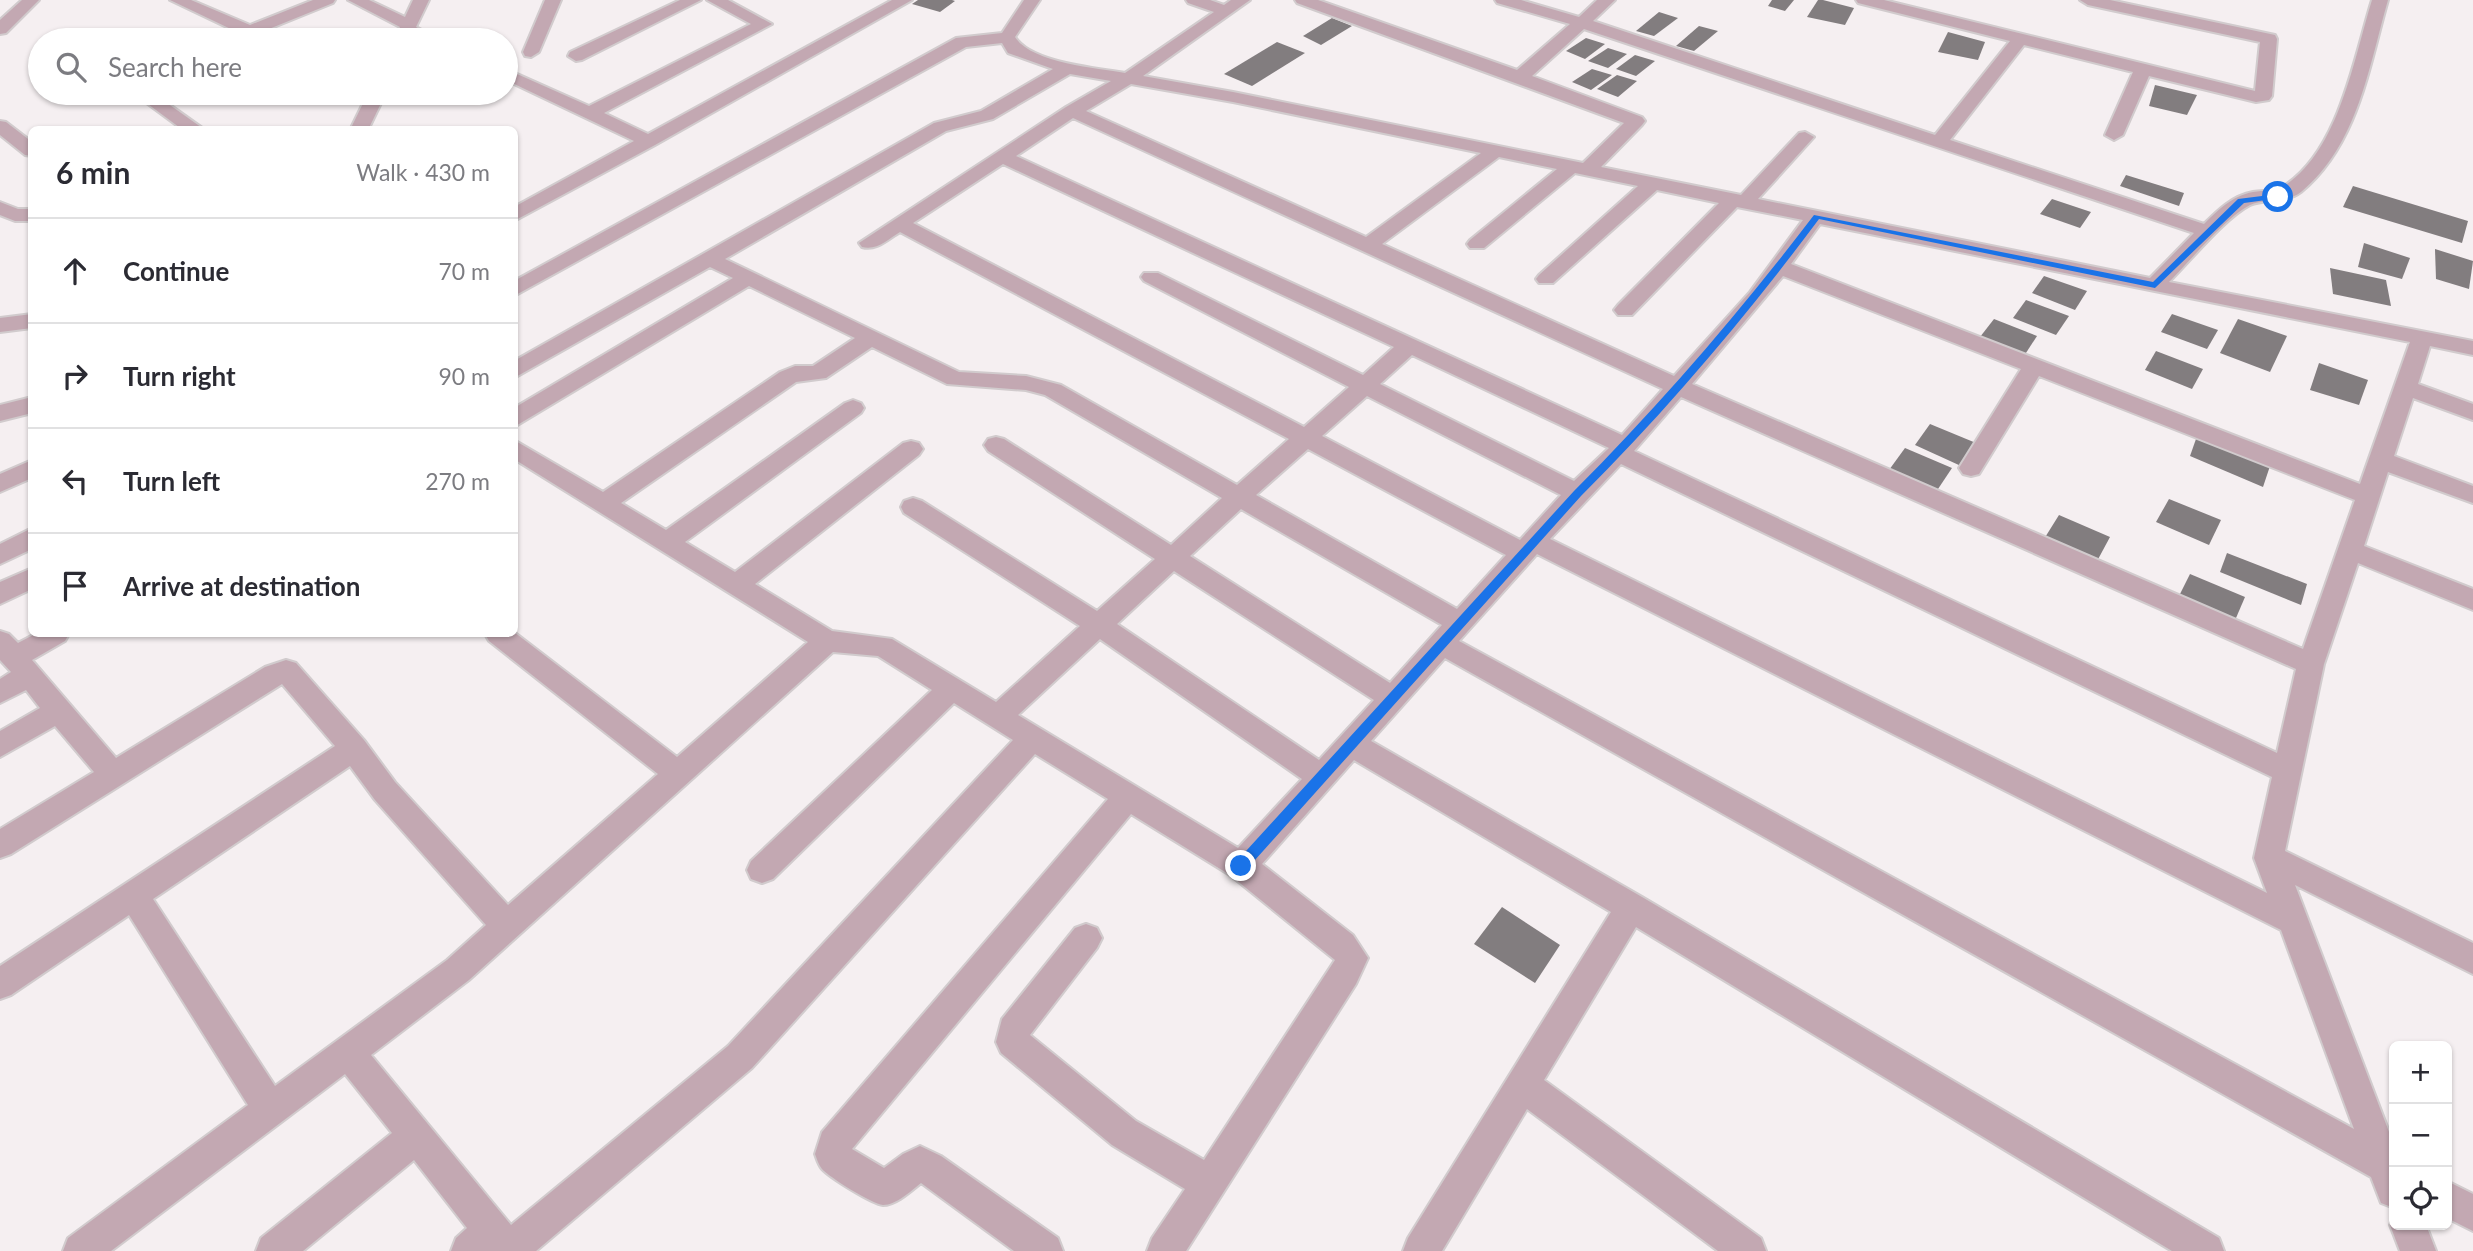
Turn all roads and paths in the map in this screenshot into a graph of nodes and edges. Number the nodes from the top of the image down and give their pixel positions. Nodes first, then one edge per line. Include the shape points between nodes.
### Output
1 (31, 0) edge
2 (178, 0) edge
3 (327, 0) edge
4 (356, 0) edge
5 (421, 0) edge
6 (575, 0) edge
7 (693, 0) edge
8 (715, 0) edge
9 (904, 0) edge
10 (1032, 0) edge
11 (1194, 0) edge
12 (1242, 0) edge
13 (1303, 0) edge
14 (1503, 0) edge
15 (1607, 0) edge
16 (1864, 0) edge
17 (1938, 0) edge
18 (2088, 0) edge
19 (2380, 0) edge
20 (553, 1) edge
21 (1226, 11) junction
22 (1929, 16) junction
23 (1583, 23) junction
24 (244, 28) edge
25 (258, 28) edge
26 (401, 28) edge
27 (407, 28) edge
28 (0, 29) edge
29 (1007, 37) junction
30 (2020, 39) junction
31 (531, 52) dead end
32 (576, 56) dead end
33 (1067, 68) junction
34 (2143, 69) junction
35 (1520, 77) junction
36 (1129, 78) junction
37 (518, 80) edge
38 (160, 105) edge
39 (369, 105) edge
40 (1072, 111) junction
41 (590, 113) junction
42 (0, 126) edge
43 (190, 126) edge
44 (361, 126) edge
45 (2114, 135) dead end
46 (1804, 137) dead end
47 (649, 141) junction
48 (1939, 142) junction
49 (28, 148) edge
50 (1496, 151) junction
51 (1004, 157) junction
52 (1580, 167) junction
53 (1653, 183) junction
54 (1740, 201) junction
55 (0, 208) edge
56 (518, 213) edge
57 (28, 215) edge
58 (1816, 216) junction
59 (900, 224) junction
60 (2208, 232) junction
61 (869, 243) dead end
62 (1477, 244) dead end
63 (1368, 245) junction
64 (710, 259) junction
65 (1779, 267) junction
66 (1151, 277) dead end
67 (748, 278) junction
68 (1546, 279) dead end
69 (2155, 285) junction
70 (518, 288) edge
71 (1625, 310) dead end
72 (28, 322) edge
73 (0, 325) edge
74 (870, 338) junction
75 (2422, 338) junction
76 (1409, 346) junction
77 (2473, 348) edge
78 (2034, 366) junction
79 (518, 368) edge
80 (1365, 385) junction
81 (1676, 386) junction
82 (2405, 387) junction
83 (28, 406) edge
84 (853, 408) dead end
85 (2473, 412) edge
86 (0, 413) edge
87 (518, 417) edge
88 (1305, 439) junction
89 (996, 445) dead end
90 (911, 449) dead end
91 (1622, 449) junction
92 (521, 460) edge
93 (2381, 460) junction
94 (1971, 468) dead end
95 (28, 470) edge
96 (0, 484) edge
97 (1577, 494) junction
98 (2473, 495) edge
99 (1240, 496) junction
100 (2368, 496) junction
101 (605, 502) junction
102 (913, 507) dead end
103 (28, 539) edge
104 (667, 541) junction
105 (1529, 548) junction
106 (2350, 550) junction
107 (0, 555) edge
108 (1173, 557) junction
109 (28, 579) edge
110 (736, 585) junction
111 (0, 594) edge
112 (2473, 600) edge
113 (1099, 625) junction
114 (1451, 634) junction
115 (51, 637) edge
116 (502, 637) edge
117 (827, 641) junction
118 (14, 658) edge
119 (2311, 664) junction
120 (952, 688) junction
121 (0, 692) edge
122 (1392, 698) junction
123 (59, 710) junction
124 (998, 717) junction
125 (1032, 738) junction
126 (1352, 744) junction
127 (0, 746) edge
128 (354, 748) junction
129 (2287, 771) junction
130 (678, 774) junction
131 (113, 775) junction
132 (1322, 777) junction
133 (1128, 796) junction
134 (0, 845) edge
135 (2269, 858) junction
136 (1241, 866) junction
137 (762, 870) dead end
138 (133, 895) junction
139 (1631, 907) junction
140 (2291, 920) junction
141 (507, 926) junction
142 (1086, 938) dead end
143 (2473, 959) edge
144 (0, 984) edge
145 (348, 1052) junction
146 (1522, 1085) junction
147 (271, 1110) junction
148 (416, 1136) junction
149 (2389, 1170) edge
150 (2389, 1174) edge
151 (1209, 1183) junction
152 (2452, 1202) edge
153 (2473, 1213) edge
154 (2409, 1230) edge
155 (495, 1245) edge
156 (81, 1251) edge
157 (274, 1251) edge
158 (1045, 1251) edge
159 (1165, 1251) edge
160 (1421, 1251) edge
161 (1748, 1251) edge
162 (2206, 1251) edge
163 (2418, 1251) edge

1 - 28 street
2 - 24 street
3 - 25 street
4 - 26 street
5 - 27 street
6 - 20 street
7 - 32 street
8 - 41 street via 764,24
9 - 47 street
10 - 29 street
11 - 21 street
12 - 21 street
13 - 35 street
14 - 23 street
15 - 23 street
16 - 22 street
17 - 22 street
18 - 34 street via 2270,42 2261,98
19 - 60 street via 2347,117 2333,143 2295,187 2278,197 2241,201
20 - 31 street
21 - 36 street
22 - 30 street
23 - 35 street
23 - 48 street
29 - 33 street via 1014,49
29 - 70 street via 962,42
30 - 34 street
30 - 48 street
33 - 36 street
33 - 64 street via 987,115 940,127
34 - 45 street
35 - 52 street via 1636,121
36 - 40 street
36 - 50 street
37 - 41 street
38 - 43 street
39 - 44 street
40 - 51 street
40 - 63 street
41 - 47 street
42 - 49 street
46 - 54 street
47 - 56 street
48 - 60 street
50 - 52 street
50 - 63 street
51 - 59 street
51 - 76 street
52 - 53 street
52 - 62 street
53 - 54 street
53 - 68 street
54 - 58 street
54 - 71 street
55 - 57 street
58 - 65 street
58 - 69 street
59 - 61 street
59 - 88 street
60 - 69 street
63 - 81 street
64 - 67 street
64 - 79 street
65 - 78 street
65 - 81 street
66 - 80 street
67 - 74 street
67 - 87 street
69 - 75 street
72 - 73 street
74 - 99 street via 955,379 1026,383 1053,390
74 - 101 street via 818,373 788,377
75 - 77 street
75 - 82 street
76 - 80 street
76 - 91 street
78 - 94 street
78 - 100 street
80 - 88 street
80 - 97 street
81 - 91 street
81 - 119 street
82 - 85 street
82 - 93 street
83 - 86 street
84 - 104 street
88 - 99 street
88 - 105 street
89 - 108 street
90 - 110 street
91 - 97 street
91 - 129 street
92 - 101 street
93 - 98 street
93 - 100 street
95 - 96 street
97 - 105 street
99 - 108 street
99 - 114 street
100 - 106 street
101 - 104 street
102 - 113 street
103 - 107 street
104 - 110 street
105 - 114 street
105 - 140 street
106 - 112 street
106 - 119 street
108 - 113 street
108 - 122 street
109 - 111 street
110 - 117 street
113 - 124 street
113 - 132 street
114 - 122 street
114 - 150 street
115 - 118 street
116 - 130 street
117 - 120 street via 883,646
117 - 130 street
118 - 121 street
118 - 123 street
119 - 129 street
120 - 124 street
120 - 137 street
122 - 126 street
123 - 127 street
123 - 131 street
124 - 125 street
125 - 133 street
125 - 155 street via 740,1057
126 - 132 street
126 - 139 street
128 - 131 street via 286,671
128 - 138 street
128 - 141 street via 385,791
129 - 135 street
130 - 141 street
131 - 134 street
132 - 136 street
133 - 136 street
133 - 158 street via 834,1144 832,1154 882,1187 889,1187 912,1167 929,1168
135 - 140 street
135 - 143 street
136 - 151 street via 1342,945 1352,958
138 - 144 street
138 - 147 street
139 - 146 street
139 - 162 street
140 - 149 street
141 - 145 street via 458,970
142 - 151 street via 1014,1030 1013,1042 1124,1133
145 - 147 street
145 - 148 street
146 - 160 street
146 - 161 street
147 - 156 street
148 - 155 street
148 - 157 street
151 - 159 street
152 - 153 street
154 - 163 street

